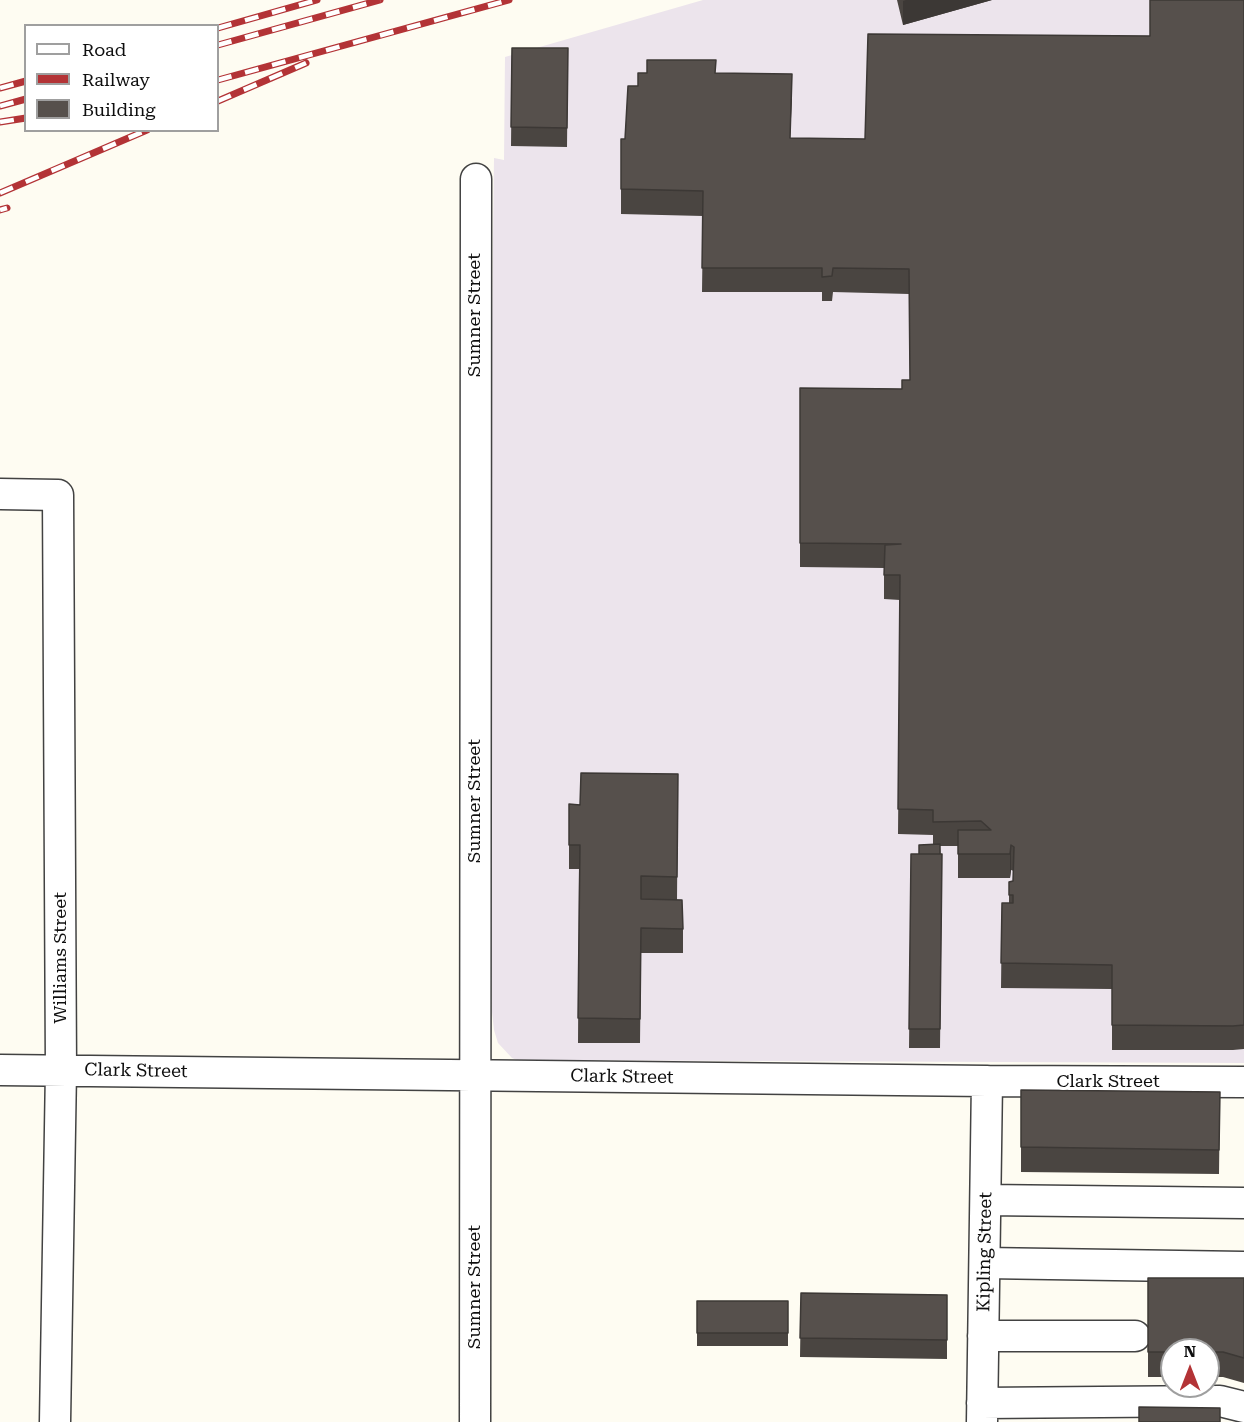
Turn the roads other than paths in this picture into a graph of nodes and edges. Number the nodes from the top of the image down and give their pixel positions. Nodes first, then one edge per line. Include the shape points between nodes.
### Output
1 (476, 179) dead end
2 (0, 494) edge
3 (0, 1070) edge
4 (62, 1070) junction
5 (475, 1076) junction
6 (987, 1081) junction
7 (1244, 1082) edge
8 (986, 1200) junction
9 (1244, 1203) edge
10 (985, 1263) junction
11 (1244, 1267) edge
12 (983, 1336) junction
13 (1135, 1336) dead end
14 (1244, 1407) edge
15 (982, 1412) edge
16 (55, 1422) edge
17 (475, 1422) edge

1 - 5 street, Sumner Street
2 - 4 street, Williams Street via 58,495
3 - 4 street, Clark Street
4 - 5 street, Clark Street
4 - 16 street, Williams Street
5 - 6 street, Clark Street
5 - 17 street, Sumner Street
6 - 7 street, Clark Street
6 - 8 street, Kipling Street
8 - 9 street
8 - 10 street, Kipling Street
10 - 11 street
10 - 12 street, Kipling Street
12 - 13 street
12 - 15 street, Kipling Street
14 - 15 street via 1220,1401

